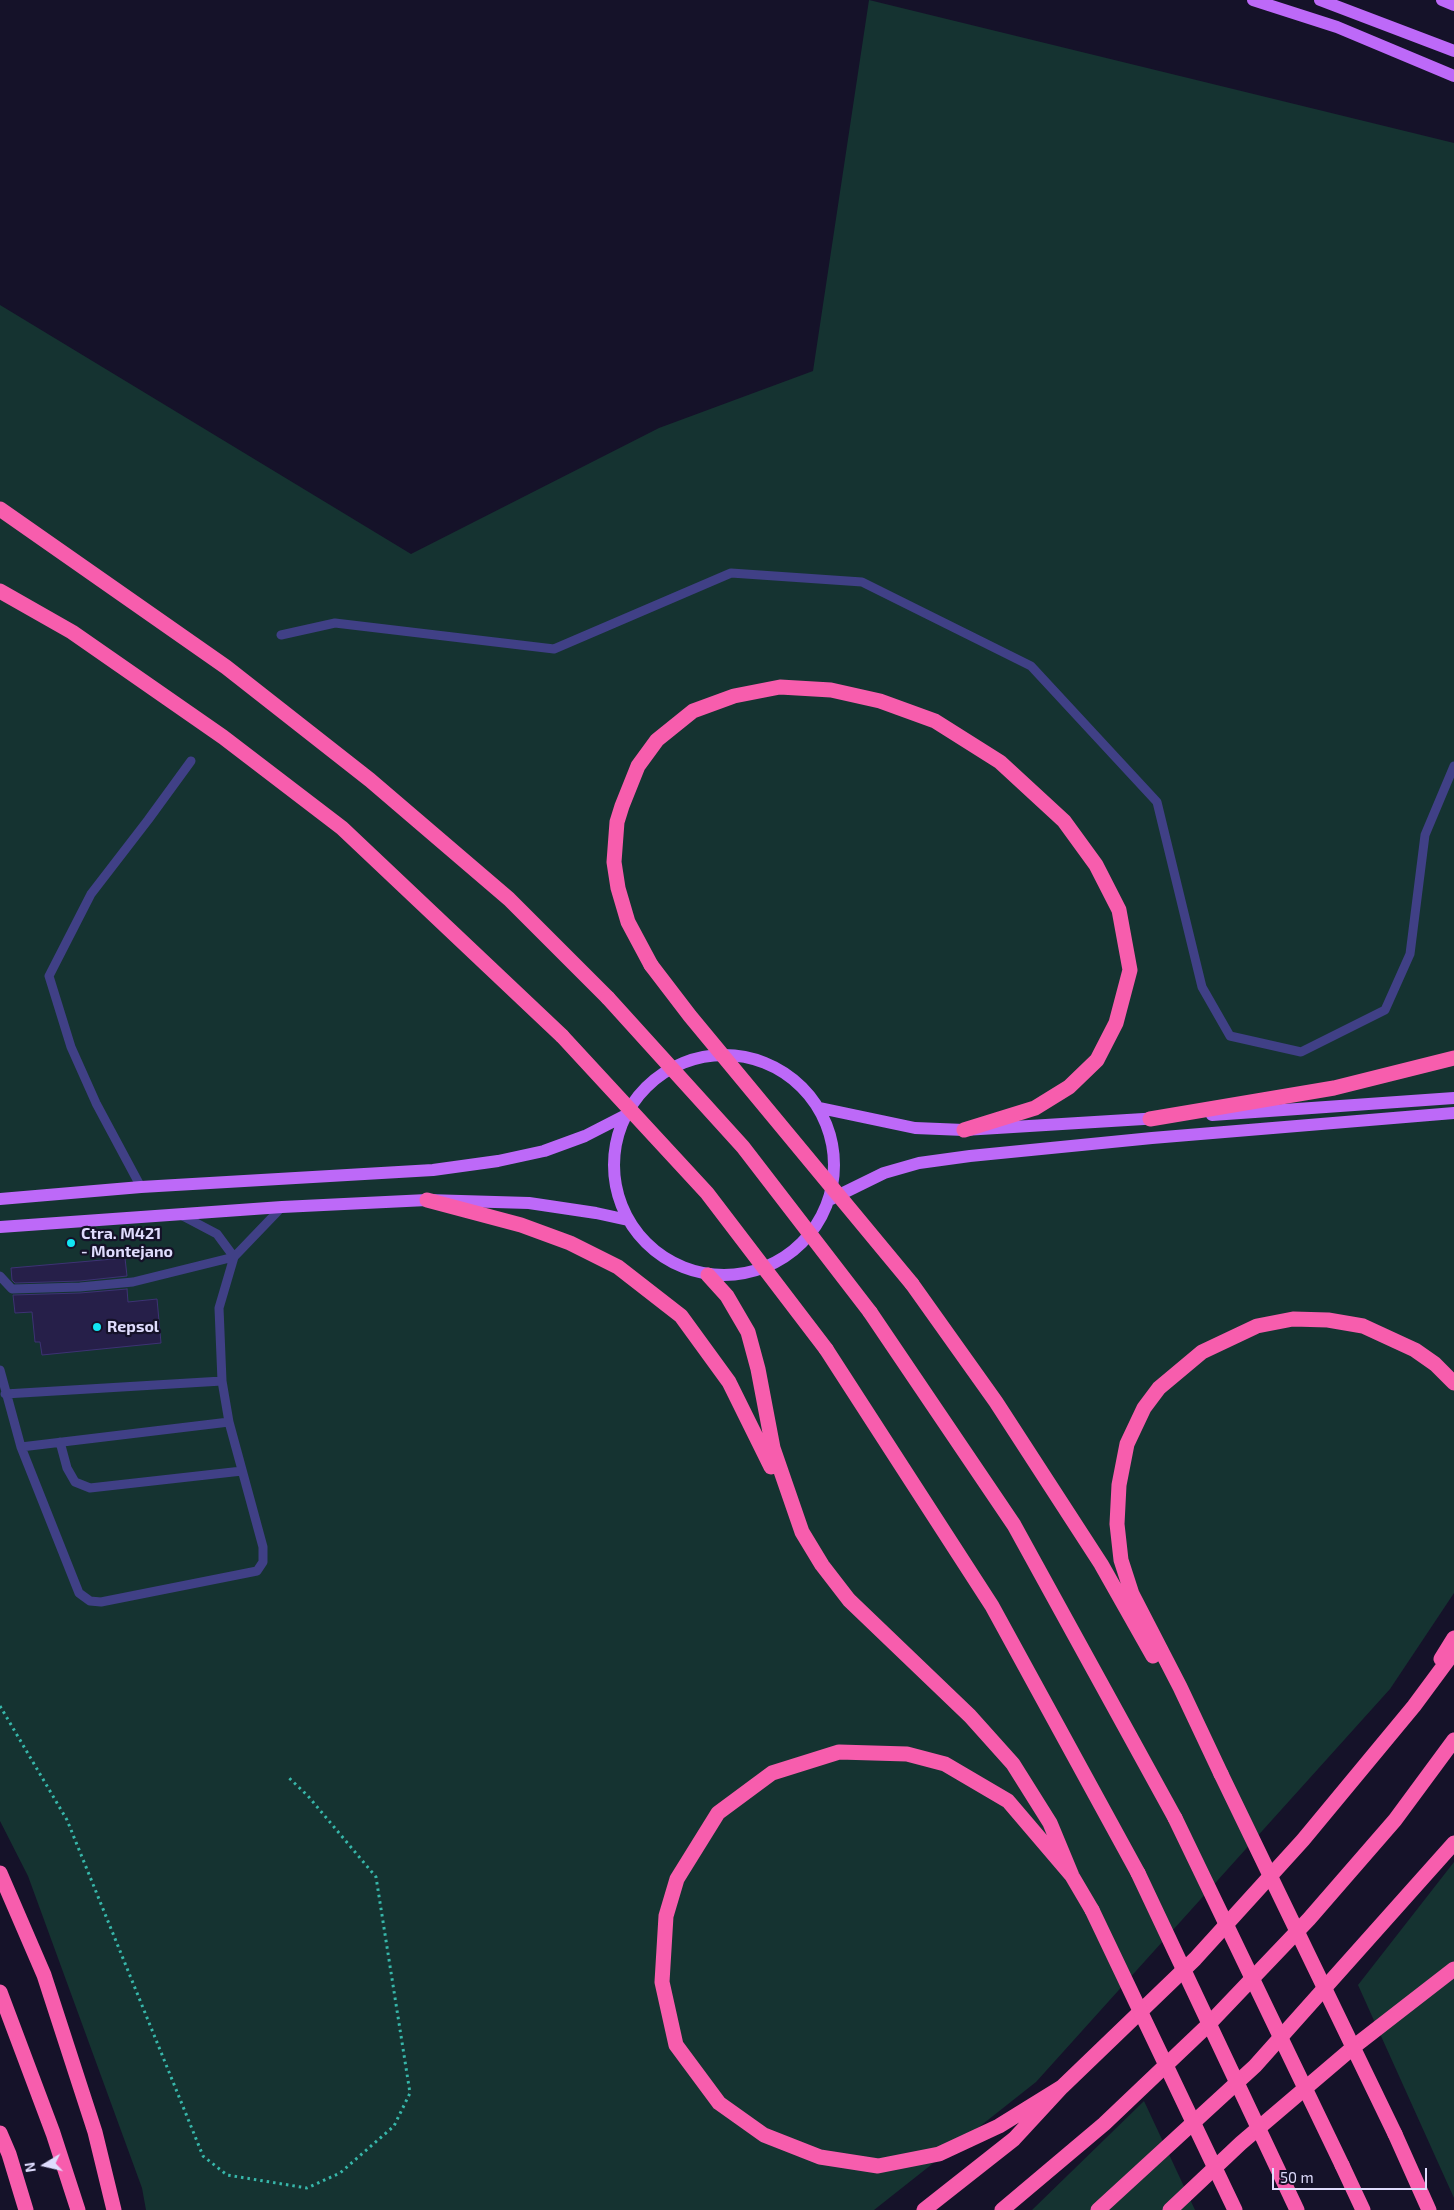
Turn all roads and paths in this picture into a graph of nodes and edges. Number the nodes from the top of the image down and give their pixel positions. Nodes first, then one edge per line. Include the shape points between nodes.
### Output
1 (1253, 0) edge
2 (1320, 0) edge
3 (1442, 0) edge
4 (1454, 5) edge
5 (1454, 51) edge
6 (1454, 76) edge
7 (0, 509) edge
8 (0, 591) edge
9 (281, 635) dead end
10 (191, 761) dead end
11 (1454, 766) edge
12 (1454, 1058) edge
13 (1454, 1098) edge
14 (820, 1108) junction
15 (1454, 1113) edge
16 (624, 1116) junction
17 (1150, 1119) junction
18 (964, 1130) junction
19 (141, 1187) junction
20 (0, 1199) edge
21 (831, 1199) junction
22 (427, 1200) junction
23 (282, 1207) junction
24 (180, 1215) junction
25 (628, 1220) junction
26 (0, 1227) edge
27 (234, 1257) junction
28 (708, 1275) junction
29 (0, 1276) edge
30 (0, 1370) edge
31 (222, 1381) junction
32 (1454, 1382) edge
33 (6, 1394) junction
34 (229, 1422) junction
35 (60, 1442) junction
36 (21, 1447) junction
37 (242, 1471) junction
38 (802, 1532) junction
39 (1454, 1638) edge
40 (1454, 1652) edge
41 (0, 1706) edge
42 (1414, 1706) junction
43 (1454, 1740) edge
44 (1221, 1774) junction
45 (287, 1776) dead end
46 (1454, 1844) edge
47 (0, 1873) edge
48 (1072, 1876) junction
49 (1454, 1969) edge
50 (0, 1992) edge
51 (1062, 2087) junction
52 (0, 2132) edge
53 (26, 2210) edge
54 (78, 2210) edge
55 (114, 2210) edge
56 (924, 2210) edge
57 (1002, 2210) edge
58 (1098, 2210) edge
59 (1170, 2210) edge
60 (1235, 2210) edge
61 (1297, 2210) edge
62 (1363, 2210) edge
63 (1429, 2210) edge

1 - 6 main road via 1337,27
2 - 5 main road
3 - 4 main road
7 - 62 highway, bridge via 226,667 370,780 509,899 608,998 743,1147 870,1312 1014,1525 1175,1818
8 - 61 highway, bridge via 72,632 223,737 342,828 562,1036 707,1193 826,1349 992,1606 1138,1873
9 - 11 lane via 335,623 554,649 731,573 862,582 1032,666 1157,802 1202,987 1230,1036 1301,1052 1385,1010 1410,954 1425,835
10 - 19 lane via 90,894 49,976 71,1047 96,1103
12 - 17 highway via 1334,1088
13 - 17 main road
14 - 16 main road via 804,1086 788,1072 767,1061 716,1055 676,1066 642,1091
14 - 18 main road via 915,1128
14 - 21 main road via 830,1137 834,1166
15 - 21 main road via 1162,1137 919,1163 884,1173
16 - 19 main road via 585,1136 544,1151 498,1161 433,1170
16 - 25 main road via 614,1158 618,1192
17 - 18 main road
18 - 44 highway, bridge via 1035,1108 1069,1087 1097,1060 1116,1023 1130,970 1119,910 1096,865 1064,821 1000,762 935,721 872,699 831,690 780,687 734,696 694,711 657,740 638,766 622,806 617,822 614,862 628,922 651,965 690,1016 912,1284 996,1402 1101,1564
19 - 20 main road
21 - 28 main road via 814,1229 785,1258 748,1274
22 - 23 main road
22 - 25 main road via 530,1203
22 - 38 highway via 521,1225 570,1243 618,1267 681,1316 729,1382
23 - 24 main road
23 - 27 lane
24 - 26 main road
24 - 27 lane via 218,1234
25 - 28 main road via 642,1240 662,1257 684,1269
27 - 29 lane via 133,1282 80,1287 12,1289
27 - 31 lane via 219,1308
28 - 38 highway via 727,1296 748,1332 773,1448
30 - 33 lane
31 - 33 lane
31 - 34 lane
32 - 44 highway via 1415,1350 1363,1326 1294,1319 1257,1326 1202,1352 1159,1388 1144,1408 1127,1444 1119,1485 1117,1524 1121,1560 1132,1594
33 - 36 lane
34 - 35 lane
34 - 37 lane
35 - 36 lane
35 - 37 lane via 67,1468 75,1482 90,1488
36 - 37 lane via 79,1593 90,1601 101,1602 257,1571 263,1562 262,1547
38 - 48 highway via 849,1600 970,1716 1013,1764 1050,1823
39 - 42 highway
40 - 42 highway
41 - 45 path via 67,1820 203,2156 227,2175 307,2188 340,2173 394,2126 410,2093 376,1877 308,1796
42 - 51 highway via 1303,1840 1195,1959
43 - 57 highway via 1395,1820 1310,1919 1104,2124
44 - 63 highway, bridge
46 - 58 highway via 1255,2066
47 - 55 highway via 44,1975 95,2132
48 - 51 highway via 1008,1801 946,1764 907,1754 839,1752 772,1773 718,1813 677,1879 666,1916 662,1982 676,2045 719,2103 764,2135 820,2158 878,2166 939,2154 999,2126
48 - 60 highway, bridge via 1092,1910
49 - 59 highway via 1356,2045 1241,2143
50 - 54 highway
51 - 56 highway via 1014,2139
52 - 53 highway

